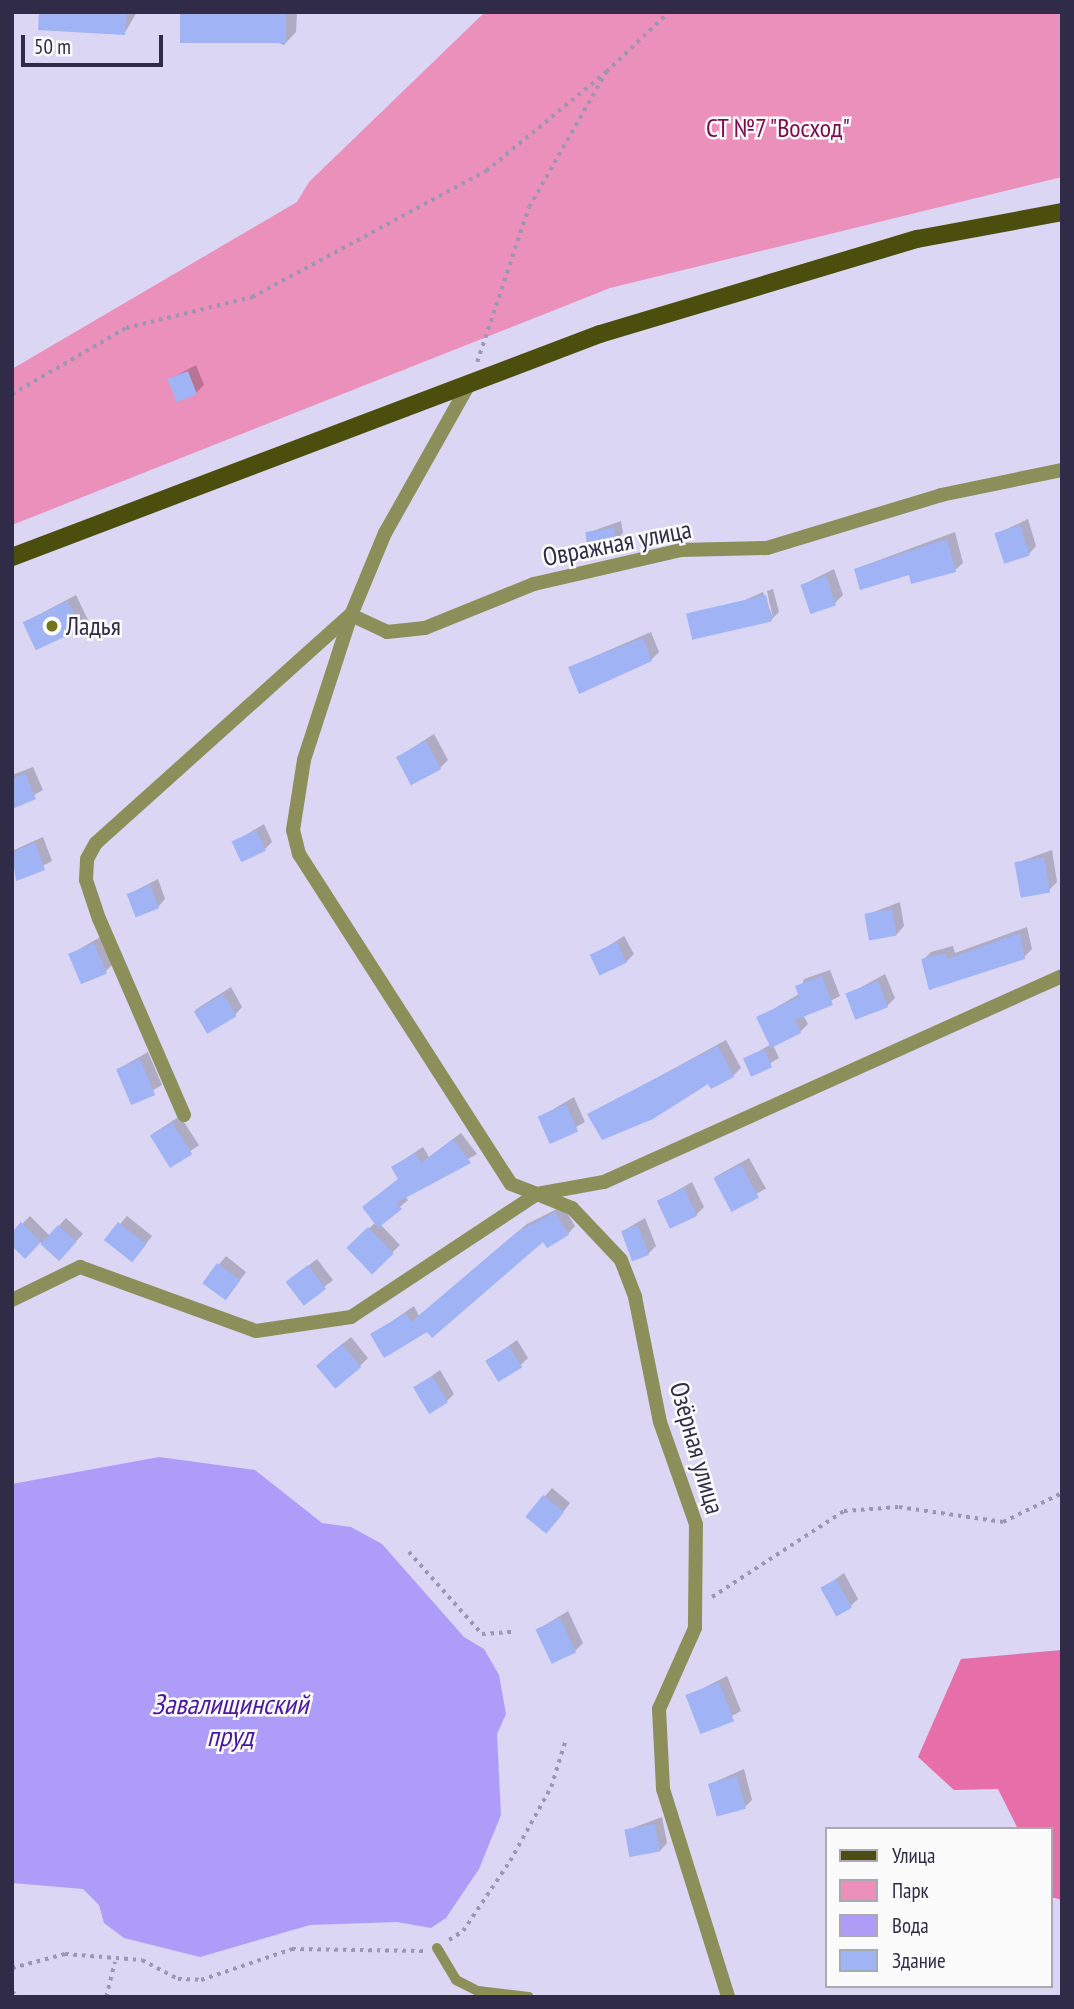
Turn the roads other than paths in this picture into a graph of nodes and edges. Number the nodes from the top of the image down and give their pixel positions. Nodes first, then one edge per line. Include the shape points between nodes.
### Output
1 (1062, 212) edge
2 (469, 384) junction
3 (1062, 470) edge
4 (12, 557) edge
5 (351, 615) junction
6 (1062, 976) edge
7 (184, 1115) dead end
8 (537, 1194) junction
9 (12, 1300) edge
10 (437, 1948) road end
11 (529, 1997) edge
12 (728, 1997) edge

1 - 2 main road via 905,242 600,334
2 - 4 main road
2 - 5 street, Озёрная улица via 385,533
3 - 5 street, Овражная улица via 941,495 767,548 681,550 534,584 425,628 387,632
5 - 7 street via 96,843 87,859 86,880 99,919
5 - 8 street, Озёрная улица via 293,801 299,853 510,1184
6 - 8 street via 639,1168 604,1182
8 - 9 street via 351,1317 256,1331 80,1267
8 - 12 street, Озёрная улица via 572,1208 621,1261 660,1422 696,1524 695,1628 659,1709 663,1789
10 - 11 lane via 456,1980 478,1991

